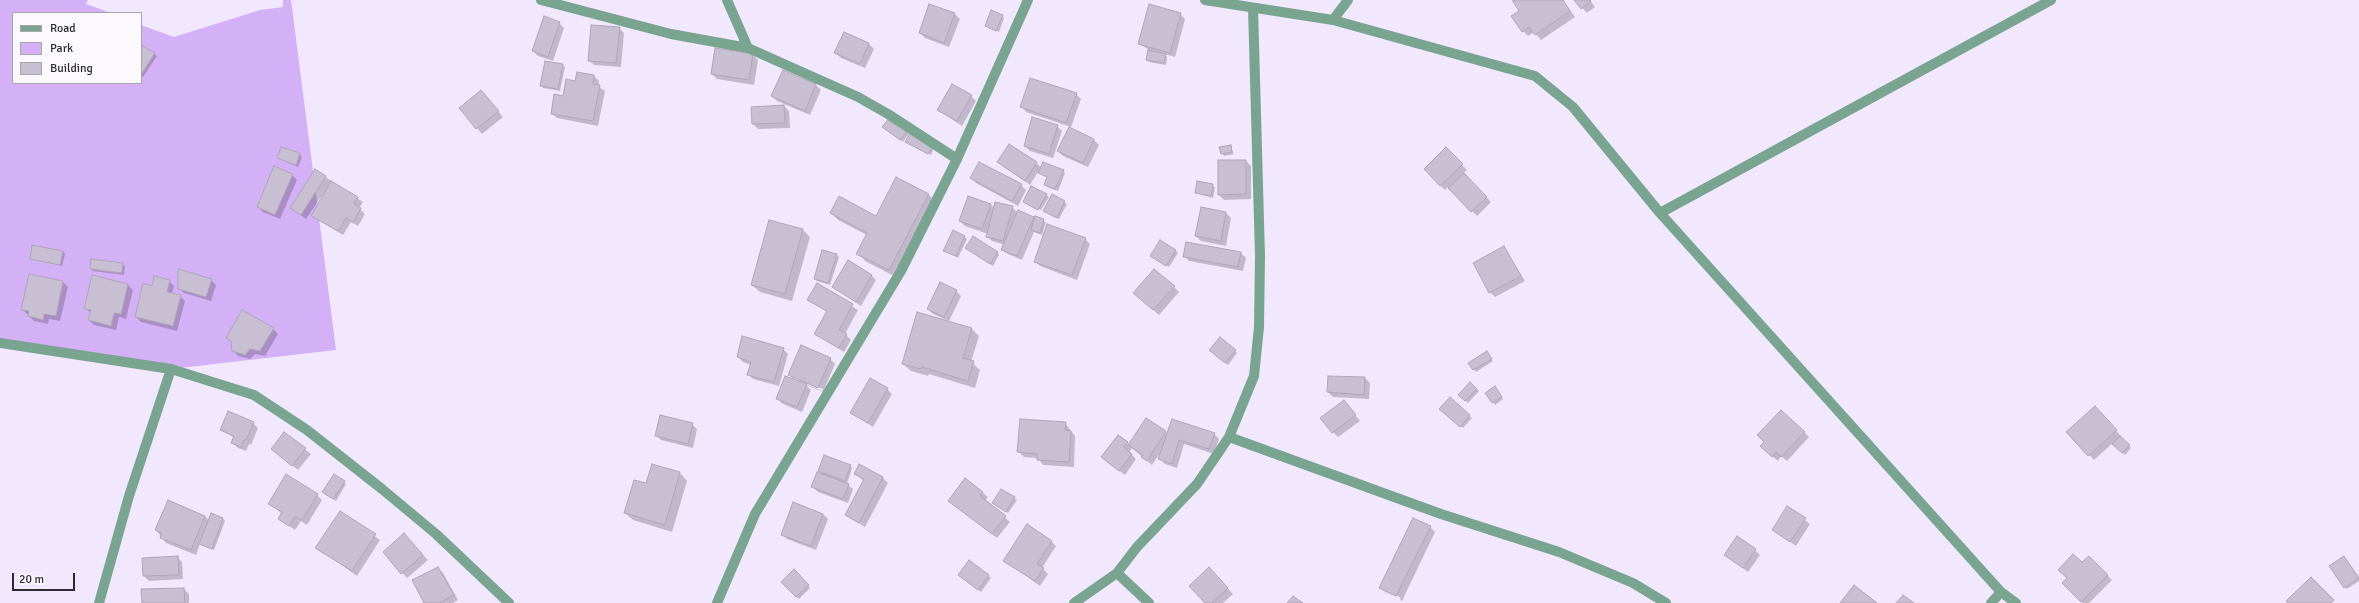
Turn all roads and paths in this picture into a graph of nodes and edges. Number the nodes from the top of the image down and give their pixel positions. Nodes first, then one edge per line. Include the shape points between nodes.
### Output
1 (541, 0) edge
2 (727, 0) edge
3 (1028, 0) edge
4 (1205, 0) edge
5 (1348, 0) edge
6 (2051, 0) edge
7 (1253, 8) junction
8 (1333, 20) junction
9 (748, 48) junction
10 (957, 159) junction
11 (1660, 213) junction
12 (0, 344) edge
13 (171, 368) junction
14 (1229, 437) junction
15 (1117, 573) junction
16 (2001, 592) junction
17 (99, 603) edge
18 (509, 603) edge
19 (717, 603) edge
20 (1074, 603) edge
21 (1148, 603) edge
22 (1666, 603) edge
23 (1991, 603) edge
24 (2016, 603) edge

1 - 9 street via 655,31
2 - 9 street
3 - 10 street
4 - 7 street
5 - 8 street
6 - 11 street
7 - 8 street
7 - 14 street via 1260,256 1258,327 1254,376
8 - 11 street via 1535,76 1573,107
9 - 10 street via 858,97
10 - 19 street via 901,272 755,514
11 - 16 street
12 - 13 street
13 - 17 street via 129,496
13 - 18 street via 254,395 307,430 436,534
14 - 15 street via 1197,484 1137,547
14 - 22 street via 1441,514 1559,552 1633,583
15 - 20 street
15 - 21 street
16 - 23 street
16 - 24 street

